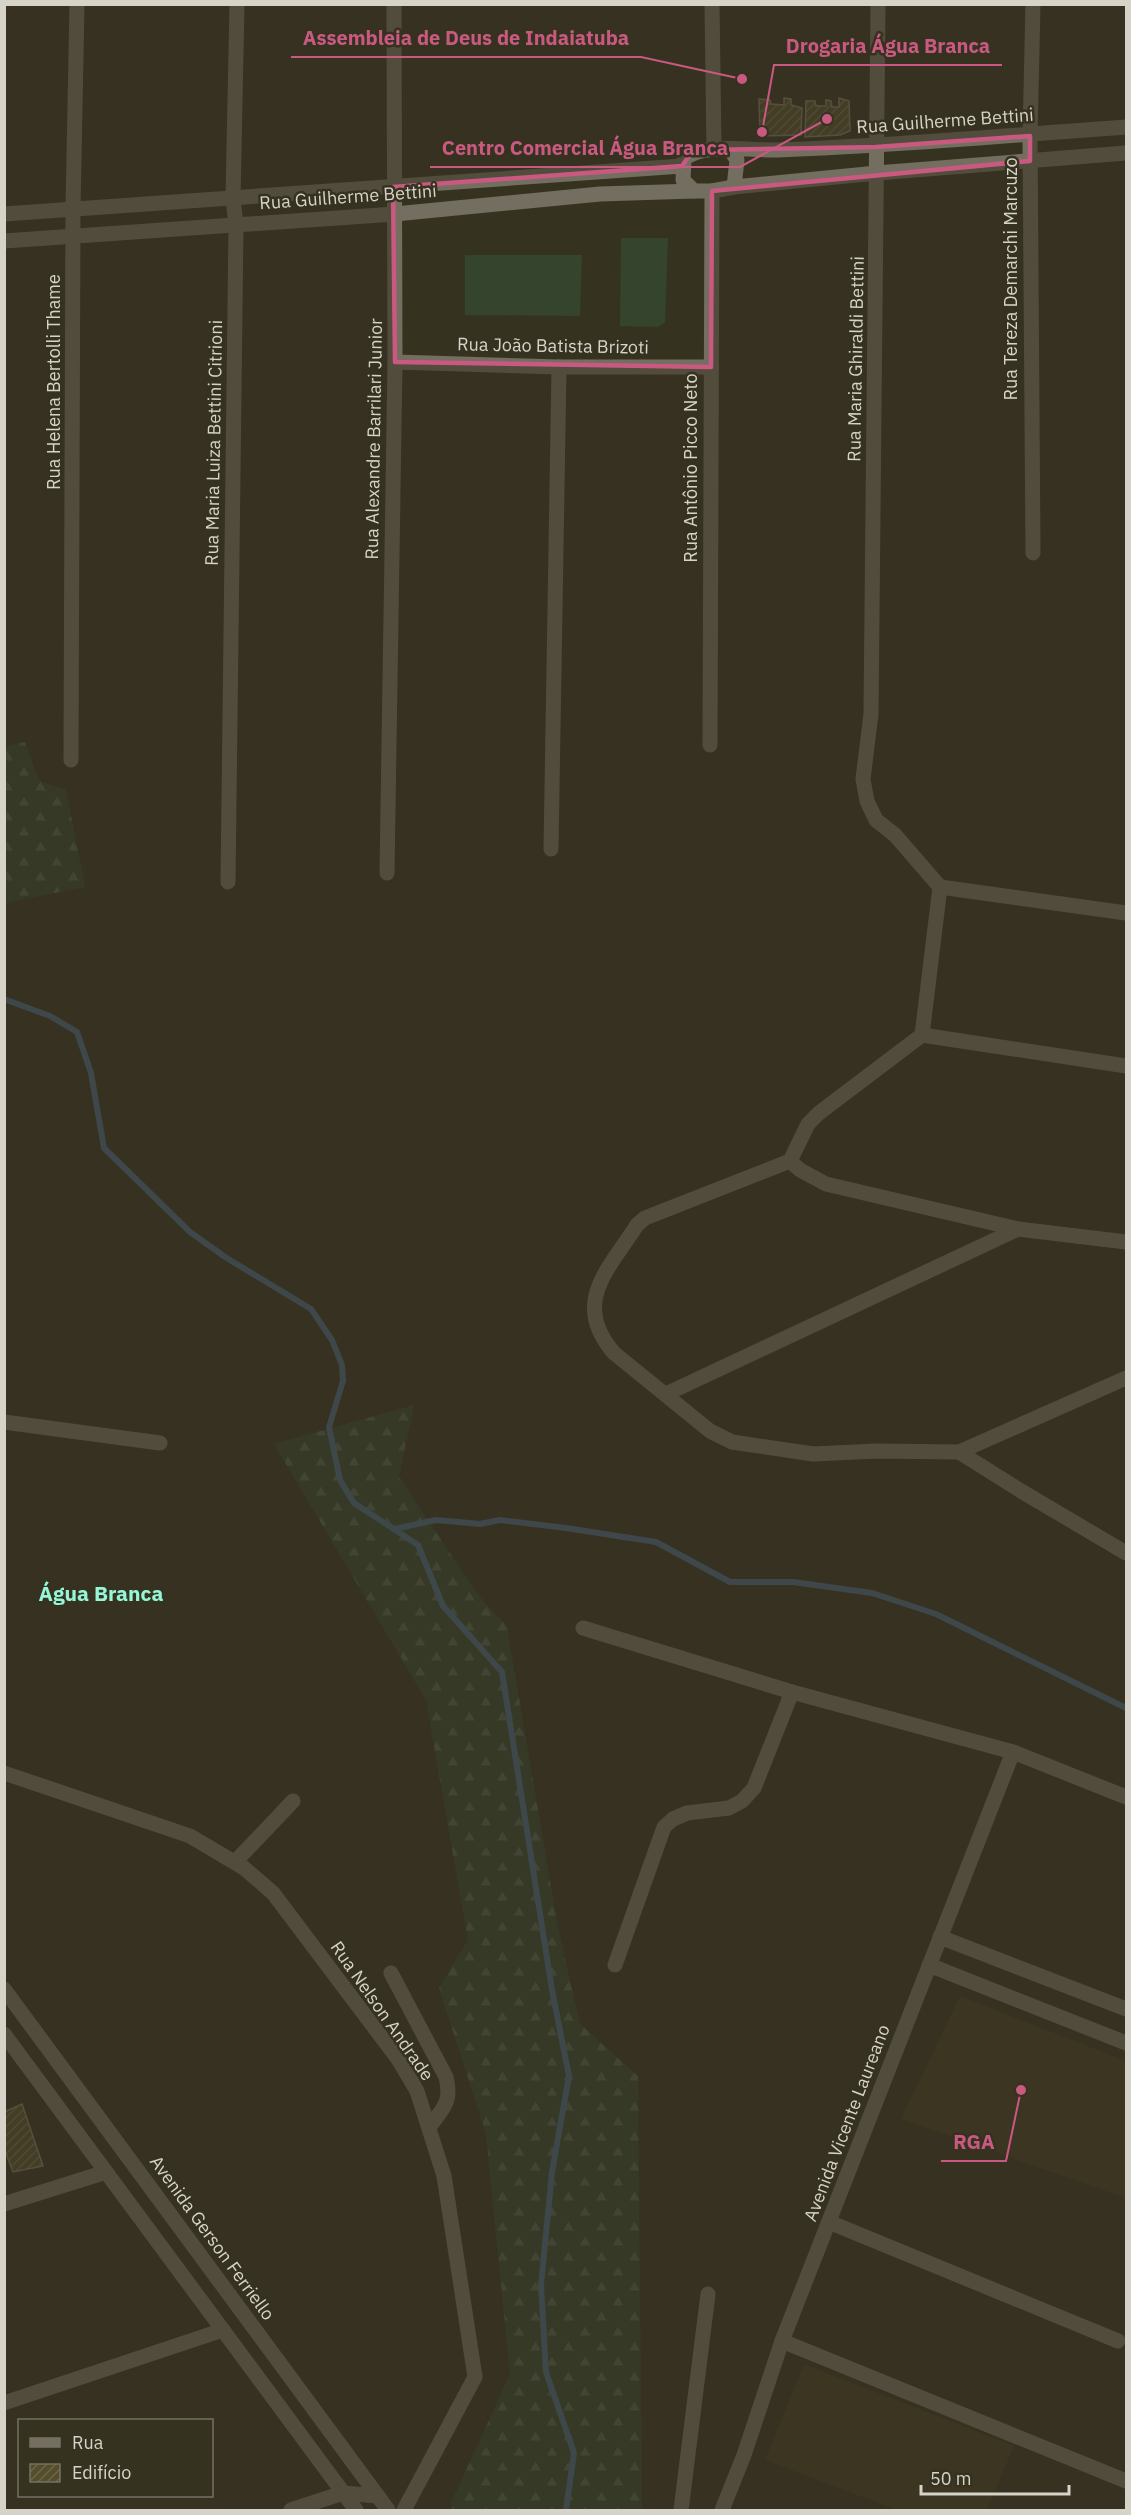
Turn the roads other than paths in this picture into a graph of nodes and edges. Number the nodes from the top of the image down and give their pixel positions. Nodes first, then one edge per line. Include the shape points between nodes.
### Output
1 (76, 4) edge
2 (237, 4) edge
3 (394, 4) edge
4 (712, 4) edge
5 (878, 4) edge
6 (1033, 4) edge
7 (1126, 127) edge
8 (1030, 136) junction
9 (876, 147) junction
10 (714, 149) junction
11 (730, 149) junction
12 (1126, 153) edge
13 (1030, 161) junction
14 (682, 166) junction
15 (877, 172) junction
16 (393, 187) junction
17 (734, 188) junction
18 (694, 191) junction
19 (712, 191) junction
20 (233, 198) junction
21 (73, 208) junction
22 (4, 214) edge
23 (395, 214) junction
24 (236, 225) junction
25 (74, 236) junction
26 (4, 241) edge
27 (395, 362) junction
28 (559, 367) junction
29 (711, 367) junction
30 (1033, 553) dead end
31 (710, 745) dead end
32 (71, 760) dead end
33 (551, 849) dead end
34 (387, 873) dead end
35 (228, 882) dead end
36 (940, 887) junction
37 (1126, 913) edge
38 (922, 1035) junction
39 (1126, 1066) edge
40 (790, 1161) junction
41 (1018, 1229) junction
42 (1126, 1242) edge
43 (1126, 1377) edge
44 (666, 1394) junction
45 (4, 1422) edge
46 (160, 1443) dead end
47 (959, 1452) junction
48 (1126, 1553) edge
49 (583, 1628) dead end
50 (792, 1692) junction
51 (1013, 1752) junction
52 (4, 1773) edge
53 (1126, 1797) edge
54 (294, 1801) dead end
55 (235, 1862) junction
56 (940, 1937) junction
57 (615, 1965) dead end
58 (930, 1965) junction
59 (391, 1973) dead end
60 (4, 1989) edge
61 (1126, 2009) edge
62 (4, 2034) edge
63 (1126, 2043) edge
64 (430, 2126) junction
65 (106, 2172) junction
66 (4, 2204) edge
67 (829, 2222) junction
68 (708, 2294) dead end
69 (223, 2330) junction
70 (783, 2341) junction
71 (1118, 2341) dead end
72 (4, 2403) edge
73 (1126, 2481) edge
74 (343, 2493) junction
75 (378, 2496) junction
76 (291, 2511) edge
77 (356, 2511) edge
78 (388, 2511) edge
79 (404, 2511) edge
80 (681, 2511) edge
81 (722, 2511) edge

1 - 21 street, Rua Helena Bertolli Thame
2 - 20 street, Rua Maria Luiza Bettini Citrioni
3 - 16 street, Rua Alexandre Barrilari Junior
4 - 10 street
5 - 9 street, Rua Maria Ghiraldi Bettini
6 - 8 street, Rua Tereza Demarchi Marcuzo
7 - 8 street, Rua Guilherme Bettini
8 - 9 street, Rua Guilherme Bettini
8 - 13 street, Rua Tereza Demarchi Marcuzo
9 - 11 street, Rua Guilherme Bettini
9 - 15 street, Rua Maria Ghiraldi Bettini
10 - 11 street, Rua Guilherme Bettini
10 - 14 street, Rua Guilherme Bettini via 691,153
11 - 17 street via 737,160
12 - 13 street, Rua Guilherme Bettini
13 - 15 street, Rua Guilherme Bettini
13 - 30 street, Rua Tereza Demarchi Marcuzo
14 - 16 street, Rua Guilherme Bettini
14 - 18 street via 683,180
15 - 17 street, Rua Guilherme Bettini
15 - 36 street, Rua Maria Ghiraldi Bettini via 871,714 863,779 876,820 895,835
16 - 20 street, Rua Guilherme Bettini
16 - 23 street, Rua Alexandre Barrilari Junior
17 - 19 street, Rua Guilherme Bettini
18 - 19 street, Rua Guilherme Bettini
18 - 23 street, Rua Guilherme Bettini via 600,194
19 - 29 street, Rua Antônio Picco Neto
20 - 21 street, Rua Guilherme Bettini
20 - 24 street, Rua Maria Luiza Bettini Citrioni
21 - 22 street, Rua Guilherme Bettini
21 - 25 street, Rua Helena Bertolli Thame
23 - 24 street, Rua Guilherme Bettini
23 - 27 street, Rua Alexandre Barrilari Junior
24 - 25 street, Rua Guilherme Bettini
24 - 35 street, Rua Maria Luiza Bettini Citrioni
25 - 26 street, Rua Guilherme Bettini
25 - 32 street, Rua Helena Bertolli Thame
27 - 28 street, Rua João Batista Brizoti
27 - 34 street, Rua Alexandre Barrilari Junior
28 - 29 street, Rua João Batista Brizoti
28 - 33 street
29 - 31 street, Rua Antônio Picco Neto
36 - 37 street
36 - 38 street
38 - 39 street
38 - 40 street via 819,1113 808,1124
40 - 41 street via 826,1184
40 - 44 street via 645,1218 597,1287 594,1310 607,1345
41 - 42 street
41 - 44 street
43 - 47 street
44 - 47 street via 710,1431 732,1442 813,1454
45 - 46 street
47 - 48 street
49 - 50 street
50 - 51 street
50 - 57 street via 754,1788 742,1801 729,1808 687,1813 664,1827
51 - 53 street
51 - 56 street, Avenida Vicente Laureano
52 - 55 street, Rua Nelson Andrade via 190,1836
54 - 55 street
55 - 64 street, Rua Nelson Andrade via 273,1893 398,2060 417,2091
56 - 58 street, Avenida Vicente Laureano
56 - 61 street
58 - 63 street
58 - 67 street, Avenida Vicente Laureano
59 - 64 street via 448,2084 446,2106
60 - 75 street, Avenida Gerson Ferriello
62 - 65 street
64 - 79 street, Rua Nelson Andrade via 444,2176 475,2377
65 - 66 street
65 - 69 street
67 - 70 street, Avenida Vicente Laureano
67 - 71 street
68 - 80 street
69 - 72 street
69 - 74 street
70 - 73 street
70 - 81 street, Avenida Vicente Laureano
74 - 75 street
74 - 76 street
74 - 77 street
75 - 78 street, Avenida Gerson Ferriello

